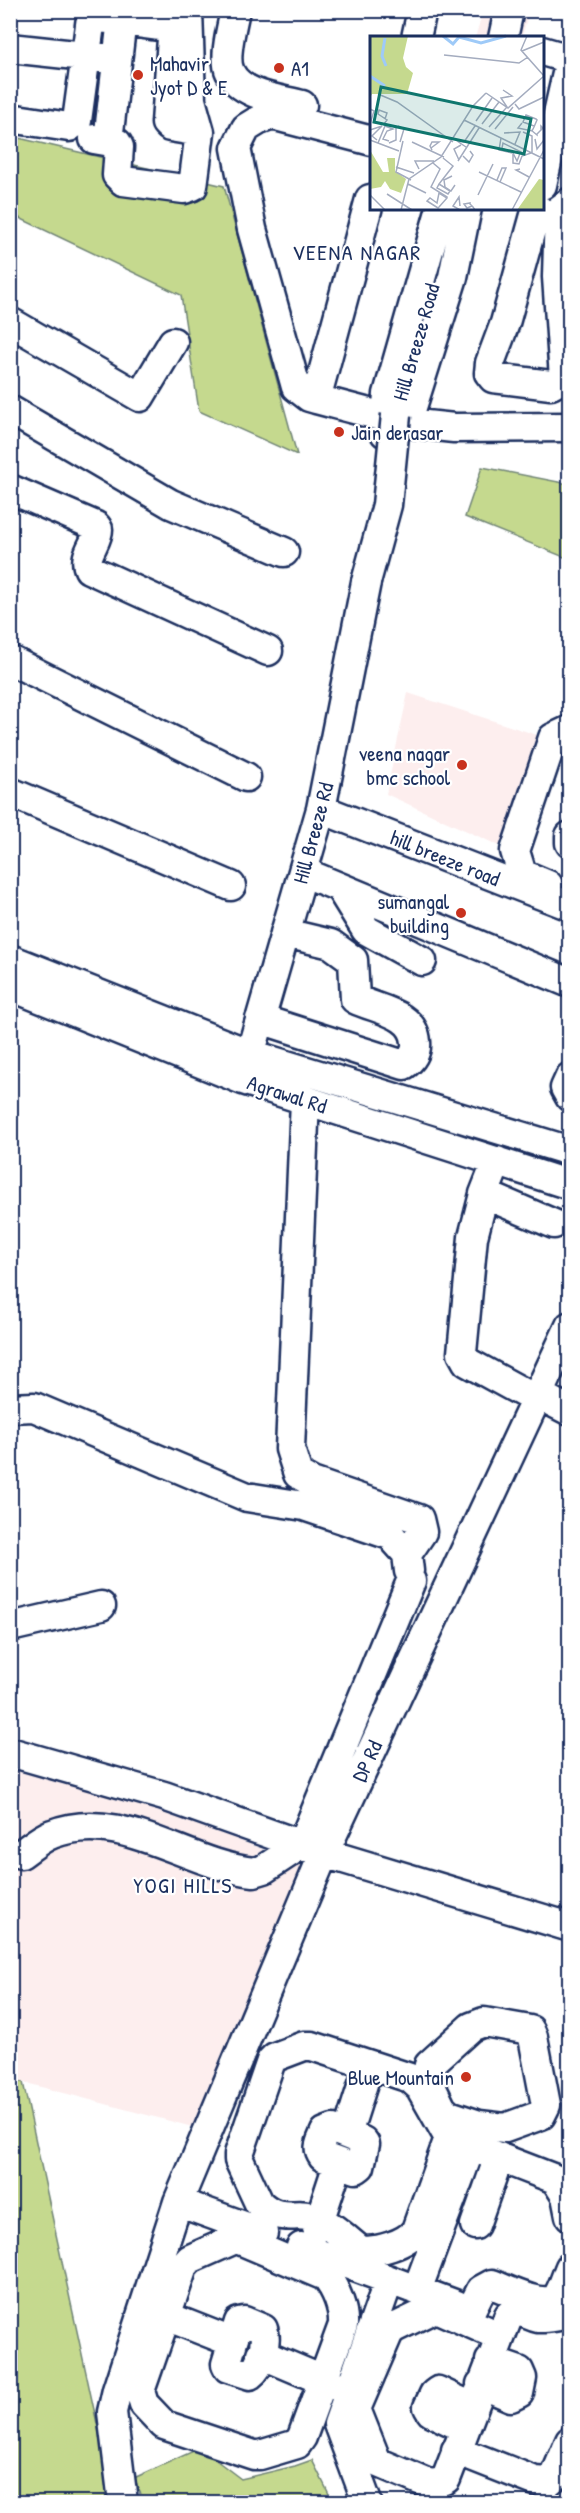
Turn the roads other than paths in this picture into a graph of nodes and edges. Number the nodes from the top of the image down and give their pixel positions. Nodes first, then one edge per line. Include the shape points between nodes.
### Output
1 (235, 10) edge
2 (422, 10) edge
3 (509, 10) edge
4 (110, 14) edge
5 (179, 16) edge
6 (416, 36) edge
7 (503, 36) edge
8 (10, 48) edge
9 (544, 51) edge
10 (570, 60) edge
11 (91, 61) junction
12 (10, 62) edge
13 (566, 90) edge
14 (10, 118) edge
15 (370, 122) edge
16 (370, 140) edge
17 (98, 144) junction
18 (544, 181) edge
19 (370, 199) dead end
20 (552, 207) edge
21 (440, 210) edge
22 (453, 210) edge
23 (467, 210) edge
24 (10, 322) edge
25 (173, 342) dead end
26 (316, 399) junction
27 (10, 410) edge
28 (396, 418) junction
29 (570, 427) edge
30 (10, 489) edge
31 (374, 514) dead end
32 (284, 552) dead end
33 (366, 582) joint
34 (268, 651) dead end
35 (10, 660) edge
36 (570, 730) edge
37 (246, 777) dead end
38 (10, 792) edge
39 (321, 809) junction
40 (570, 836) edge
41 (570, 843) edge
42 (303, 872) junction
43 (231, 886) dead end
44 (340, 888) junction
45 (570, 893) edge
46 (570, 906) edge
47 (285, 933) junction
48 (10, 959) edge
49 (422, 961) dead end
50 (570, 983) edge
51 (10, 987) edge
52 (260, 1019) junction
53 (247, 1067) junction
54 (570, 1077) edge
55 (570, 1097) edge
56 (305, 1100) junction
57 (570, 1151) edge
58 (497, 1161) junction
59 (570, 1185) edge
60 (484, 1194) junction
61 (554, 1224) dead end
62 (570, 1326) edge
63 (536, 1396) junction
64 (10, 1408) edge
65 (570, 1411) edge
66 (409, 1567) junction
67 (440, 1604) junction
68 (101, 1606) dead end
69 (10, 1627) edge
70 (10, 1752) edge
71 (312, 1848) junction
72 (21, 1854) dead end
73 (570, 1927) edge
74 (369, 2065) junction
75 (466, 2136) junction
76 (500, 2157) junction
77 (178, 2202) junction
78 (570, 2216) edge
79 (318, 2224) junction
80 (475, 2225) dead end
81 (570, 2267) edge
82 (389, 2280) junction
83 (417, 2290) junction
84 (471, 2310) junction
85 (570, 2315) edge
86 (166, 2316) junction
87 (323, 2380) junction
88 (481, 2384) junction
89 (349, 2391) junction
90 (570, 2441) edge
91 (123, 2502) edge
92 (367, 2502) edge

1 - 15 street via 229,45 230,72 242,86 257,94
2 - 6 street
3 - 7 street
4 - 5 street
4 - 11 street
4 - 17 street
5 - 17 street via 166,123 200,132 195,184 189,189 119,179 117,143
8 - 11 street
9 - 10 street
10 - 13 street
11 - 12 street
11 - 14 street via 73,125
11 - 17 street
13 - 18 street
16 - 26 street via 272,115 246,128 236,148 252,229 296,387
19 - 26 street
20 - 20 street via 490,363 493,378 551,385 564,378
21 - 28 street via 388,394
22 - 28 street, Hill Breeze Road
23 - 28 street via 453,278
24 - 25 street via 140,397
26 - 28 street
27 - 32 street via 171,504
28 - 29 street via 454,428
28 - 31 street via 386,447
28 - 33 street, Hill Breeze Road, bridge via 387,505
30 - 34 street via 99,529 87,558 89,569
33 - 39 street, Hill Breeze Rd
35 - 37 street
36 - 45 street via 553,738 515,851 522,874
38 - 43 street
39 - 42 street, Hill Breeze Rd
39 - 46 street, hill breeze road
40 - 41 street
42 - 44 street
42 - 47 street, Hill Breeze Rd
44 - 49 street via 366,930
44 - 50 street
47 - 52 street, Hill Breeze Rd
47 - 52 street via 331,944 353,960 356,999 406,1019 415,1030 417,1046 404,1065
48 - 53 street, Agrawal Rd
51 - 53 street, Agrawal Rd
52 - 53 street, Hill Breeze Rd
53 - 56 street, Agrawal Rd
53 - 57 street, Agrawal Rd
54 - 55 street via 565,1088
56 - 58 street, Agrawal Rd
56 - 66 street via 290,1449 298,1474 312,1482 419,1519 422,1532
58 - 59 street, Agrawal Rd
58 - 60 street
60 - 61 street
60 - 63 street via 473,1237 462,1353 467,1362
62 - 63 street, DP Rd
63 - 65 street
63 - 67 street, DP Rd
64 - 66 street via 34,1407 247,1497 304,1506 390,1535
66 - 67 street
66 - 71 street
67 - 71 street, DP Rd
68 - 69 street
70 - 71 street via 164,1796
71 - 72 street via 254,1872 191,1856 114,1827 75,1827 50,1834
71 - 73 street
71 - 77 street, DP Rd
74 - 75 street via 416,2082
74 - 79 street via 347,2134 363,2141 366,2148 356,2169 338,2164
74 - 79 street via 312,2046 275,2057 270,2061 239,2154 265,2209 283,2216 307,2215
75 - 75 street via 442,2109 427,2078 429,2065 476,2023 530,2030 544,2111 511,2127
75 - 76 street
75 - 79 street via 412,2237 369,2252
75 - 83 street
76 - 78 street via 555,2179 566,2196
76 - 80 street
77 - 82 street
77 - 91 street, DP Rd via 112,2412
81 - 84 street via 557,2297 549,2302 492,2284 481,2290
82 - 83 street
82 - 89 street
83 - 84 street
84 - 88 street
85 - 88 street via 539,2318 514,2311
86 - 87 street via 232,2342 225,2360 228,2368 250,2375 261,2354
86 - 87 street via 185,2263 240,2240 319,2273 330,2282 344,2313
86 - 87 street via 140,2391 144,2404 164,2425 260,2455 297,2444
87 - 89 street
88 - 88 street via 438,2309 389,2332 356,2409 377,2462 429,2484 446,2479
88 - 90 street via 535,2481 548,2482 555,2476
89 - 92 street via 338,2424

